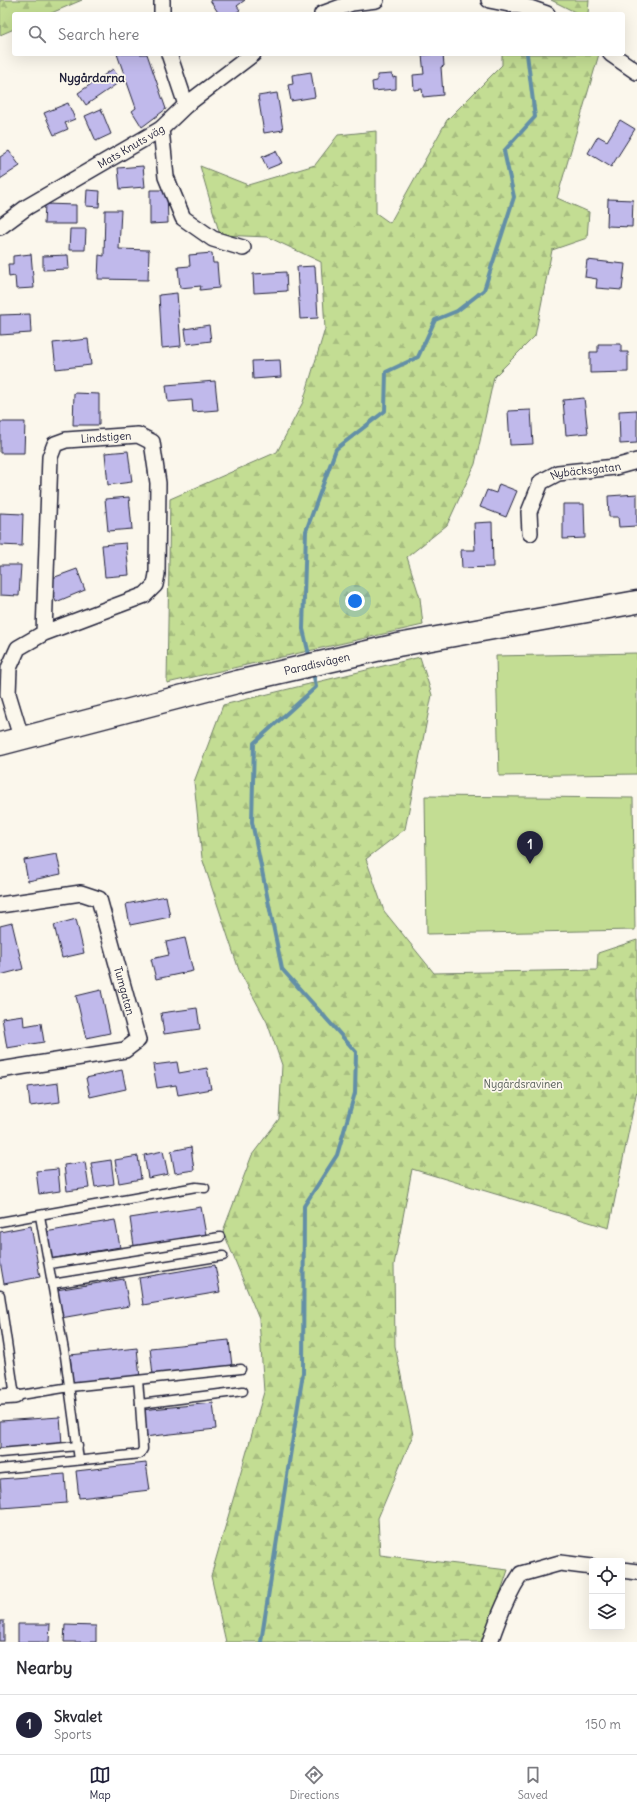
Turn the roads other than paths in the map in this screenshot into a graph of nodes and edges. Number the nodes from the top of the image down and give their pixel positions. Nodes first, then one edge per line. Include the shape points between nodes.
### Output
1 (162, 0) edge
2 (376, 0) edge
3 (488, 0) edge
4 (162, 12) edge
5 (327, 12) edge
6 (541, 12) edge
7 (171, 56) edge
8 (250, 56) edge
9 (614, 56) edge
10 (637, 72) edge
11 (186, 105) junction
12 (161, 129) junction
13 (0, 227) edge
14 (243, 248) dead end
15 (637, 461) edge
16 (530, 533) dead end
17 (637, 602) edge
18 (44, 633) junction
19 (21, 737) junction
20 (0, 744) edge
21 (0, 905) edge
22 (0, 1070) edge
23 (205, 1188) dead end
24 (40, 1216) junction
25 (0, 1222) edge
26 (220, 1237) dead end
27 (223, 1256) dead end
28 (49, 1264) junction
29 (52, 1284) junction
30 (0, 1295) edge
31 (241, 1369) dead end
32 (138, 1380) junction
33 (70, 1387) junction
34 (243, 1391) dead end
35 (15, 1396) junction
36 (0, 1397) edge
37 (140, 1404) junction
38 (78, 1446) junction
39 (0, 1453) edge
40 (79, 1460) junction
41 (0, 1469) edge
42 (589, 1567) edge
43 (625, 1570) edge
44 (637, 1572) edge
45 (490, 1642) edge

1 - 4 street
2 - 5 street via 352,3
3 - 6 street
7 - 11 street
8 - 11 street, Mats Knuts väg
9 - 10 street
11 - 12 street, Mats Knuts väg
12 - 13 street, Mats Knuts väg via 27,207
12 - 14 street via 166,177 183,218 213,239
15 - 16 street, Nybäcksgatan via 615,467 558,473 541,482 529,512
17 - 19 street, Paradisvägen via 398,645 237,682
18 - 18 street, Lindstigen via 145,595 155,585 158,483 152,442 138,435 66,440 55,444 50,457
18 - 19 street, Lindstigen via 18,648 9,668 8,694
19 - 20 street, Paradisvägen
21 - 22 street, Tumgatan via 80,894 99,899 138,1040 125,1050
23 - 24 lane via 196,1187
24 - 25 lane
24 - 28 lane
26 - 28 lane
27 - 29 lane
28 - 29 lane
29 - 33 lane
30 - 35 lane
31 - 32 lane
32 - 33 lane
32 - 37 lane
33 - 35 lane
33 - 38 lane
34 - 37 lane
35 - 36 street
37 - 40 lane via 143,1449 140,1454
38 - 39 lane
38 - 40 lane
40 - 41 lane
42 - 45 street via 560,1563 521,1574
43 - 44 street

